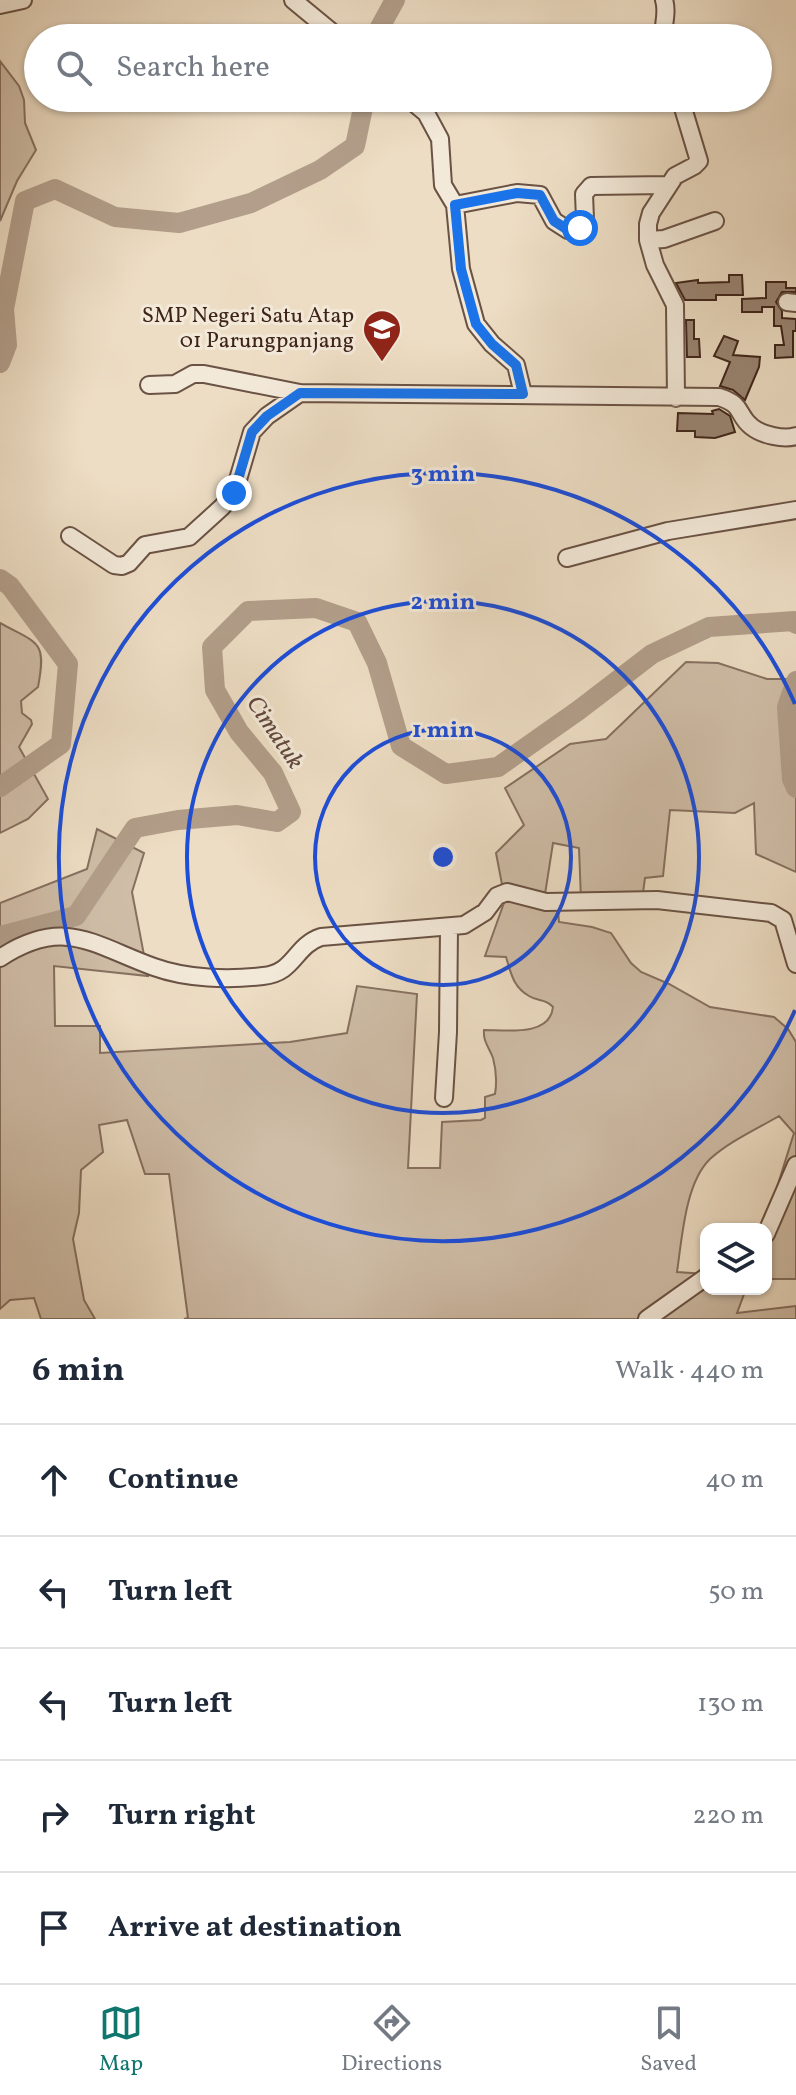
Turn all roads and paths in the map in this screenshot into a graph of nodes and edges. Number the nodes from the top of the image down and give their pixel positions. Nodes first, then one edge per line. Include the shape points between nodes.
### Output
1 (23, 0) edge
2 (293, 0) edge
3 (664, 0) edge
4 (0, 5) edge
5 (322, 24) edge
6 (662, 24) edge
7 (425, 112) edge
8 (684, 112) edge
9 (667, 185) junction
10 (455, 205) junction
11 (715, 221) dead end
12 (648, 240) junction
13 (149, 385) dead end
14 (300, 393) junction
15 (523, 394) junction
16 (676, 398) junction
17 (796, 436) edge
18 (796, 510) edge
19 (70, 536) dead end
20 (567, 558) dead end
21 (449, 928) junction
22 (0, 958) edge
23 (796, 964) edge
24 (444, 1098) dead end
25 (796, 1165) edge
26 (771, 1223) edge
27 (700, 1281) edge
28 (647, 1319) edge

1 - 4 street
2 - 5 street
3 - 6 street
7 - 10 street via 440,139 443,185
8 - 9 street via 699,161
9 - 10 street via 591,186 584,194 585,219 580,228 568,230 554,221 540,195 517,193
9 - 12 street via 651,213
10 - 15 street via 461,269 476,324 516,365
11 - 12 street
12 - 16 street via 675,305
13 - 14 street via 175,384 204,374
14 - 15 street
14 - 19 street via 252,432 234,493 189,537 145,545 122,566
15 - 16 street
16 - 17 street via 735,402 751,427
18 - 20 street via 668,531
21 - 22 street via 321,937 309,941 290,966 264,976 181,974 70,937 28,942
21 - 23 street via 476,919 507,892 546,902 657,900 777,915
21 - 24 street
25 - 26 street
27 - 28 street

